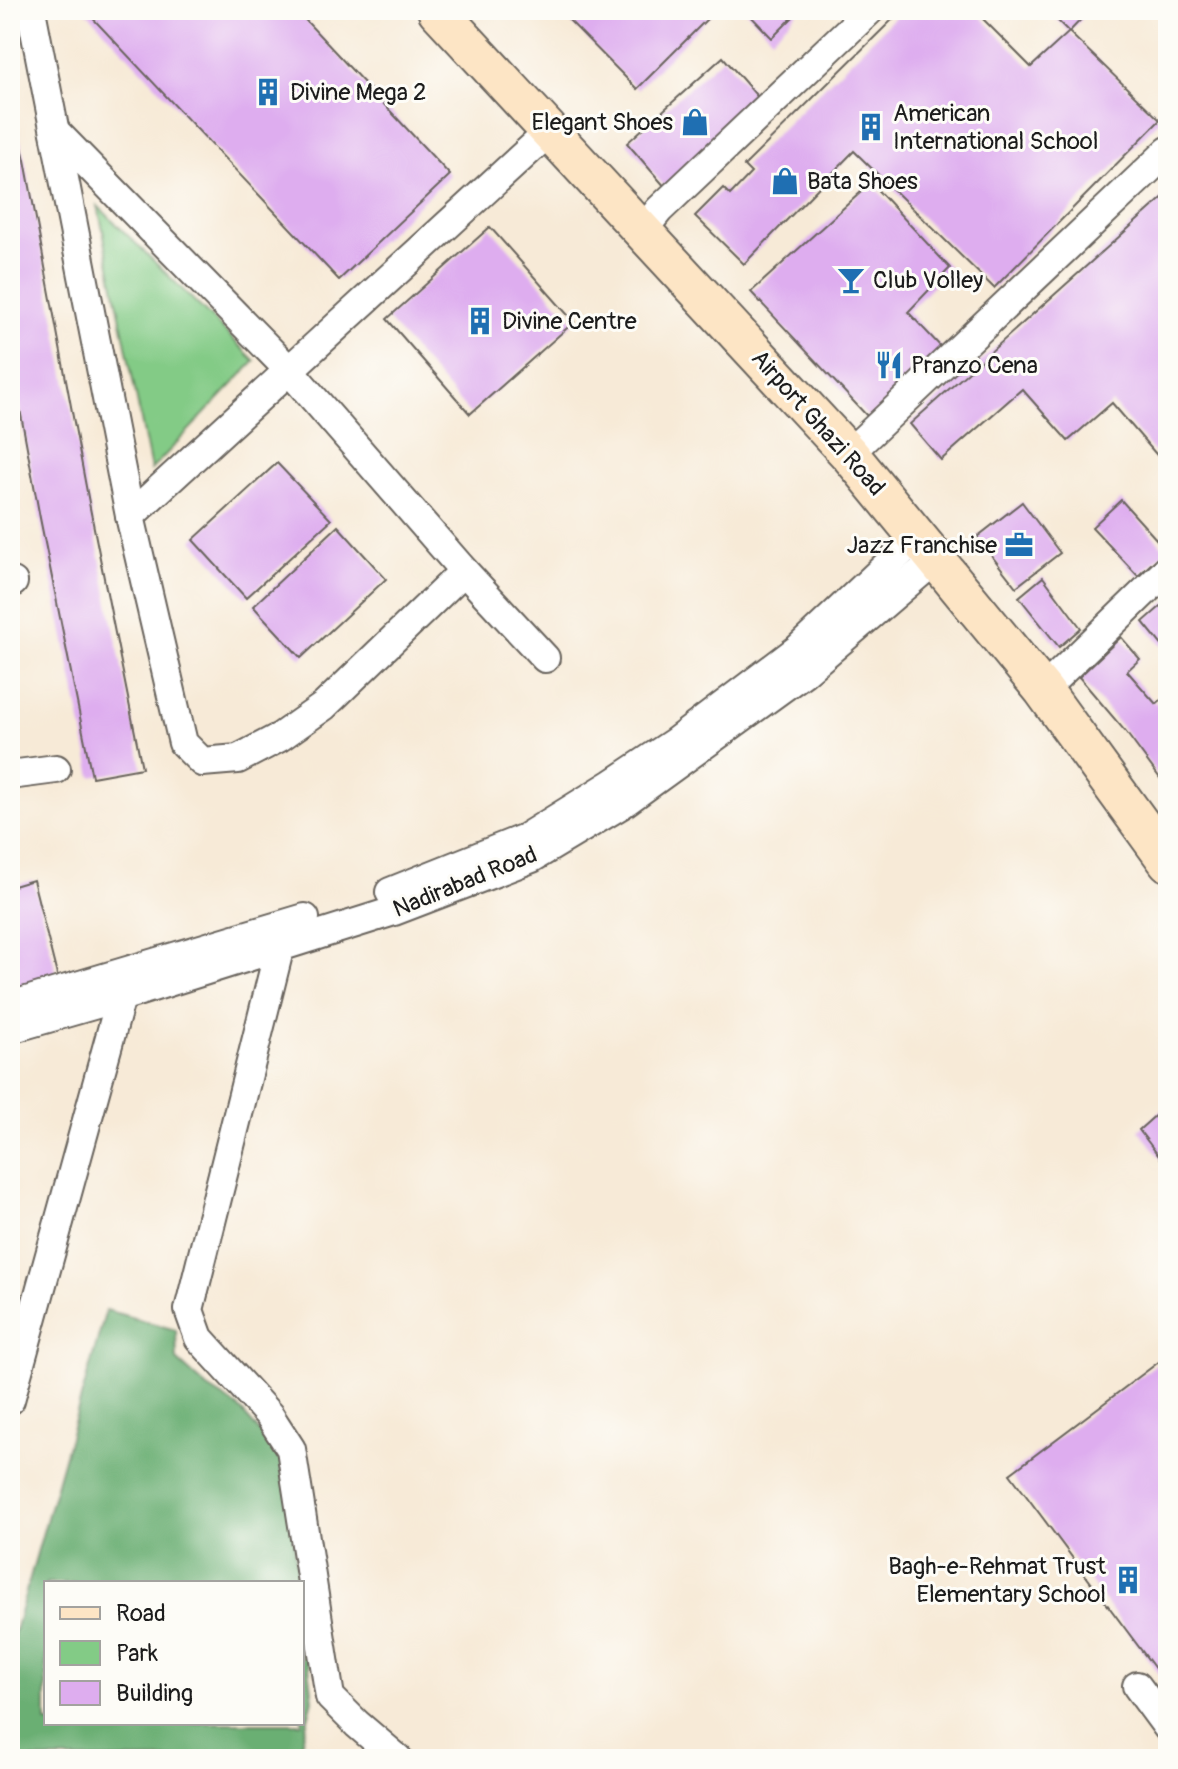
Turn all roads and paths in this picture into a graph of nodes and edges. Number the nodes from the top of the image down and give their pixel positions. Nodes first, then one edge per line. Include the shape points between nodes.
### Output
1 (31, 10) edge
2 (437, 10) edge
3 (870, 10) edge
4 (55, 131) junction
5 (550, 131) junction
6 (1168, 151) edge
7 (643, 230) junction
8 (289, 370) junction
9 (850, 455) junction
10 (130, 516) junction
11 (927, 548) junction
12 (1168, 569) edge
13 (464, 571) junction
14 (545, 658) dead end
15 (1043, 690) junction
16 (56, 769) dead end
17 (10, 775) edge
18 (1168, 862) edge
19 (485, 865) junction
20 (280, 946) junction
21 (111, 988) junction
22 (10, 1006) edge
23 (10, 1029) edge
24 (10, 1400) edge
25 (1137, 1686) dead end
26 (1168, 1728) edge
27 (398, 1759) edge

1 - 4 street
2 - 5 main road, Airport Ghazi Road
3 - 7 street
4 - 8 street
4 - 10 street
5 - 7 main road, Airport Ghazi Road
5 - 8 street
6 - 9 street
7 - 9 main road, Airport Ghazi Road
8 - 10 street
8 - 13 street
9 - 11 main road, Airport Ghazi Road
10 - 13 street via 183,743 202,762 238,759 324,706
11 - 15 main road, Airport Ghazi Road
11 - 19 street, Nadirabad Road via 803,673 622,804 532,858
12 - 15 street
13 - 14 street
15 - 18 main road, Airport Ghazi Road
16 - 17 street
19 - 20 street, Nadirabad Road via 394,911
19 - 21 street, Nadirabad Road
20 - 21 street, Nadirabad Road
20 - 27 street via 189,1310 199,1338 269,1415 291,1449 330,1697
21 - 22 street, Nadirabad Road
21 - 23 street, Nadirabad Road
21 - 24 street
25 - 26 street

